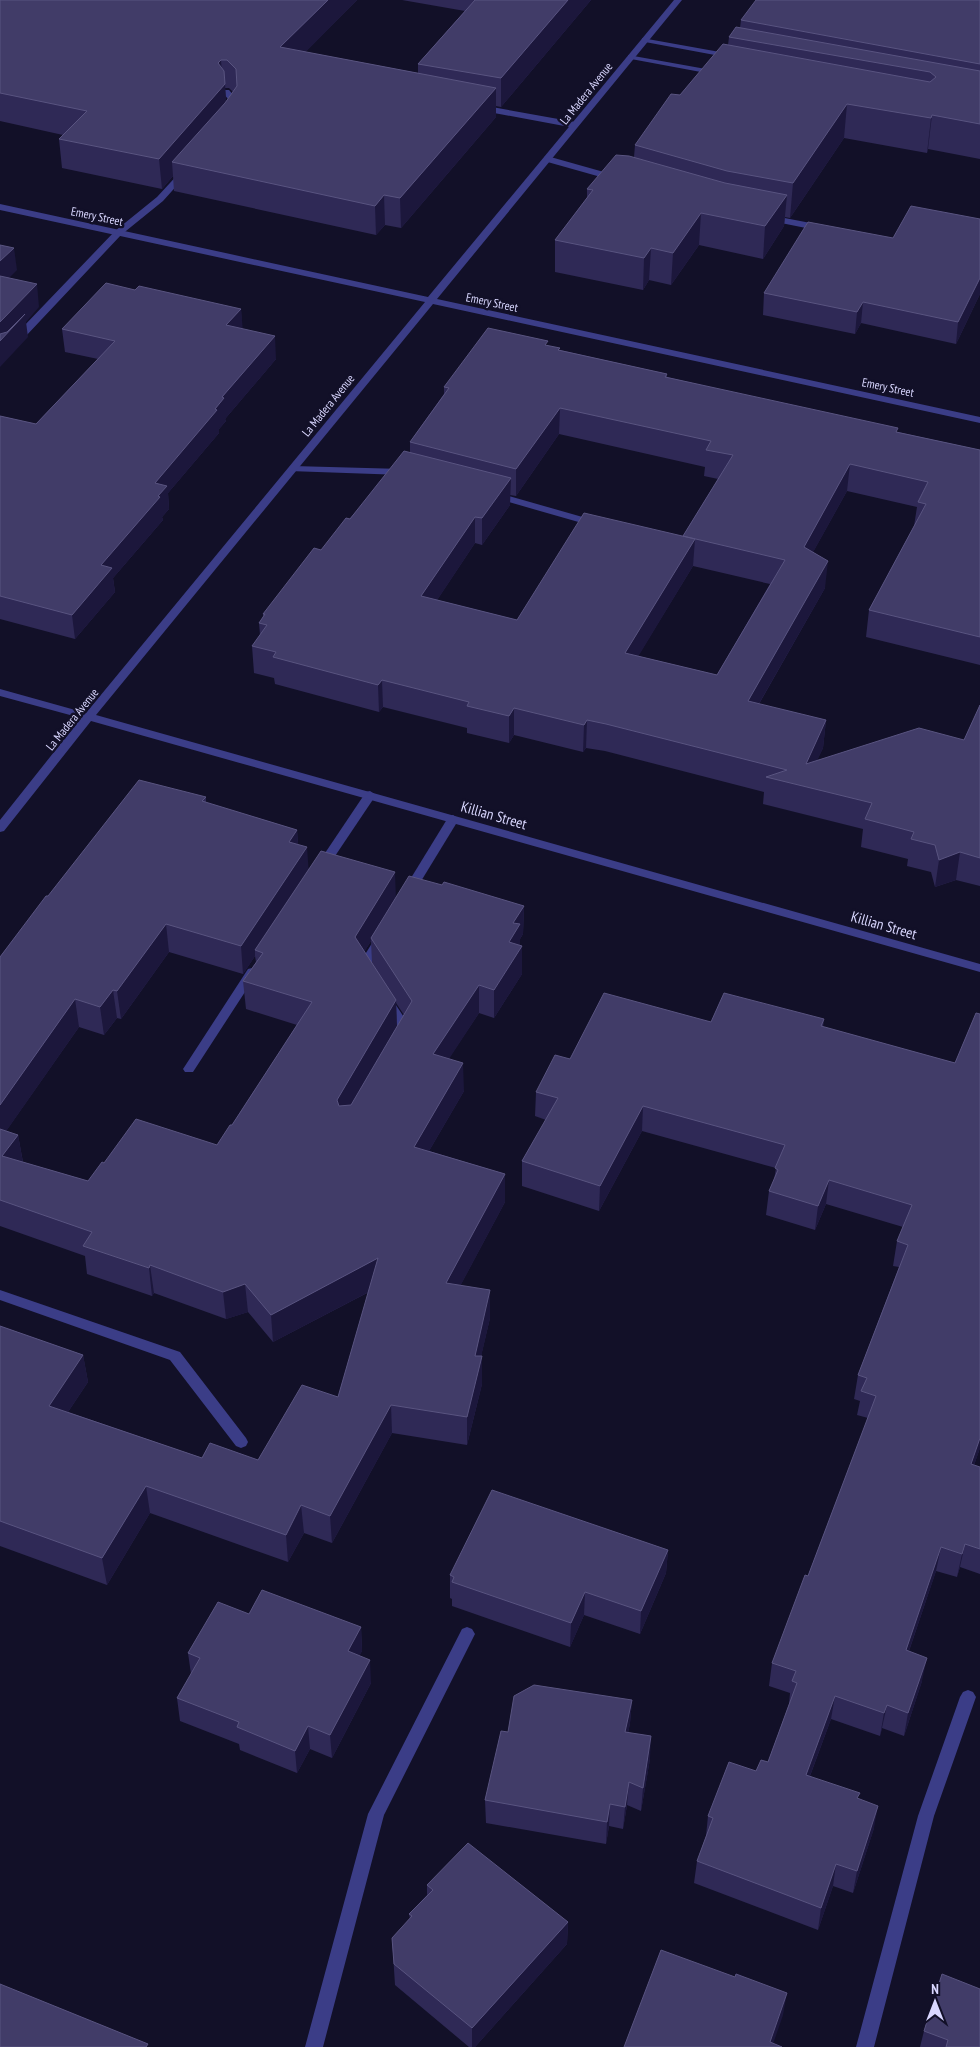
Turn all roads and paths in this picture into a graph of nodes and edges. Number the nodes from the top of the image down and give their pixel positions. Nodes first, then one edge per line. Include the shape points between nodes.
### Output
1 (678, 0) edge
2 (645, 40) junction
3 (631, 57) junction
4 (743, 58) edge
5 (726, 74) edge
6 (226, 92) edge
7 (471, 106) edge
8 (230, 119) edge
9 (575, 125) junction
10 (547, 159) junction
11 (191, 165) edge
12 (622, 180) edge
13 (0, 208) edge
14 (760, 217) edge
15 (835, 231) edge
16 (118, 233) junction
17 (430, 301) junction
18 (0, 354) edge
19 (980, 420) edge
20 (293, 468) junction
21 (412, 475) edge
22 (482, 492) edge
23 (611, 528) edge
24 (0, 692) edge
25 (89, 716) junction
26 (370, 795) junction
27 (454, 819) junction
28 (0, 828) edge
29 (315, 878) edge
30 (404, 900) edge
31 (389, 925) edge
32 (260, 960) edge
33 (980, 968) edge
34 (395, 1045) edge
35 (189, 1069) dead end
36 (0, 1295) edge
37 (241, 1442) dead end
38 (466, 1634) dead end
39 (968, 1697) dead end
40 (314, 2047) edge
41 (864, 2047) edge

1 - 2 street, La Madera Avenue
2 - 3 street, La Madera Avenue
2 - 4 street
3 - 5 street
3 - 9 street, La Madera Avenue
6 - 8 street via 232,98 234,108
7 - 9 street
9 - 10 street, La Madera Avenue
10 - 12 street
10 - 17 street, La Madera Avenue
11 - 16 street via 160,199
13 - 16 street, Emery Street
14 - 15 street
16 - 17 street, Emery Street
16 - 18 street via 6,352
17 - 19 street, Emery Street
17 - 20 street, La Madera Avenue
20 - 21 street
20 - 25 street, La Madera Avenue
22 - 23 street
24 - 25 street, Killian Street
25 - 26 street, Killian Street
25 - 28 street, La Madera Avenue
26 - 27 street, Killian Street
26 - 29 street
27 - 30 street
27 - 33 street, Killian Street
31 - 34 street via 364,966 405,1028
32 - 35 street
36 - 37 street via 175,1356
38 - 40 street via 376,1814
39 - 41 street via 926,1816

